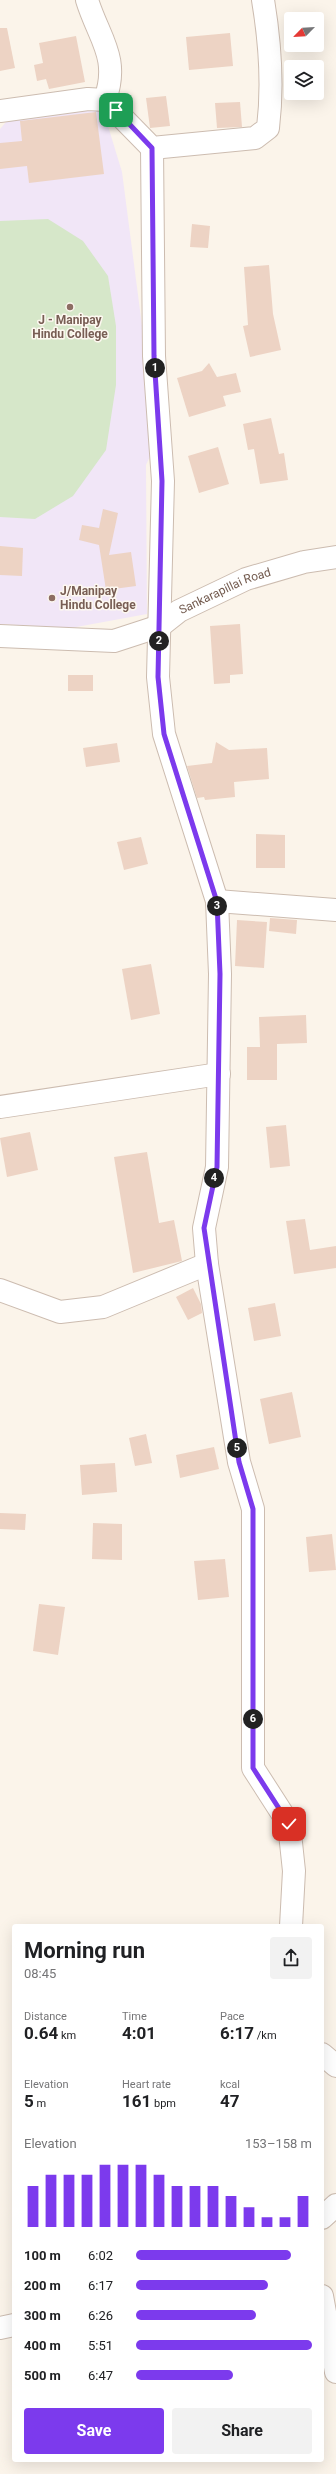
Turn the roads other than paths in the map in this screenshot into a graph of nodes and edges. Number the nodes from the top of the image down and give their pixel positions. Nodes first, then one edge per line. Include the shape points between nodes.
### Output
1 (87, 0) edge
2 (263, 0) edge
3 (105, 100) junction
4 (0, 112) edge
5 (152, 148) junction
6 (336, 557) edge
7 (160, 626) junction
8 (0, 636) edge
9 (217, 902) junction
10 (336, 910) edge
11 (219, 1074) junction
12 (0, 1107) edge
13 (208, 1264) junction
14 (0, 1290) edge
15 (291, 1924) edge
16 (324, 2056) edge
17 (336, 2066) edge
18 (336, 2205) edge
19 (324, 2216) edge
20 (336, 2226) edge
21 (324, 2228) edge
22 (324, 2307) edge
23 (12, 2325) edge
24 (0, 2328) edge
25 (336, 2372) edge

1 - 3 street via 106,46 110,63 112,82
2 - 5 street via 270,86 270,115 265,133 255,138
3 - 4 street via 88,99
3 - 5 street
5 - 7 street via 154,356 162,481
6 - 7 street, Sankarapillai Road via 304,562 246,579 179,611
7 - 8 street, Sankarapillai Road via 114,641
7 - 9 street via 158,677 164,734
9 - 10 street
9 - 11 street via 220,974
11 - 12 street
11 - 13 street via 217,1167 204,1228
13 - 14 street via 103,1307 60,1312
13 - 15 street via 239,1462 253,1509 253,1768 289,1824 294,1871
16 - 17 street
18 - 19 street
20 - 21 street
22 - 25 street
23 - 24 street

